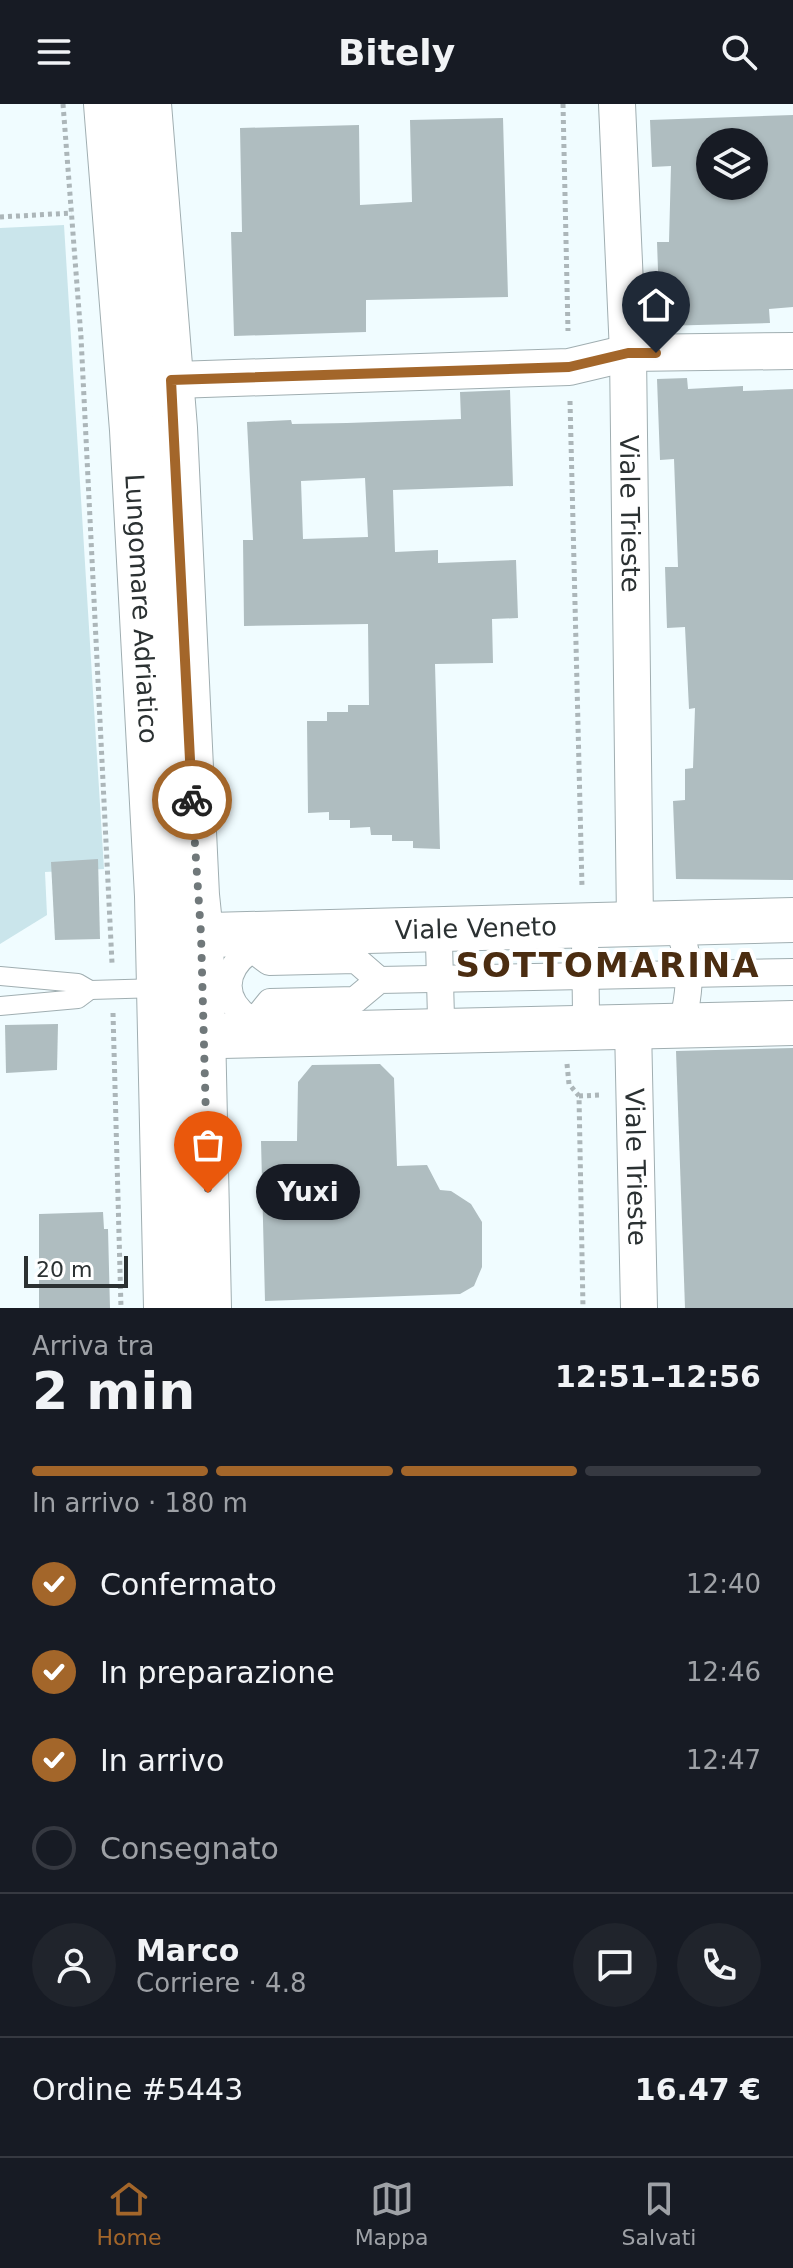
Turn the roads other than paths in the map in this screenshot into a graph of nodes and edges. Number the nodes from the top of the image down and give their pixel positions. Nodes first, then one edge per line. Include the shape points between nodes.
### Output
1 (106, 104) edge
2 (149, 104) edge
3 (617, 104) edge
4 (793, 351) edge
5 (628, 353) junction
6 (171, 380) junction
7 (128, 382) junction
8 (793, 920) edge
9 (635, 922) junction
10 (180, 936) junction
11 (585, 939) dead end
12 (682, 939) dead end
13 (439, 943) dead end
14 (793, 972) edge
15 (690, 975) junction
16 (0, 976) edge
17 (585, 976) junction
18 (440, 979) junction
19 (379, 980) junction
20 (160, 988) junction
21 (90, 990) junction
22 (0, 995) edge
23 (9, 1005) edge
24 (685, 1011) dead end
25 (586, 1013) dead end
26 (441, 1018) dead end
27 (793, 1023) edge
28 (633, 1027) junction
29 (204, 1036) junction
30 (161, 1037) junction
31 (166, 1308) edge
32 (209, 1308) edge
33 (639, 1308) edge

1 - 7 street, Lungomare Adriatico
2 - 6 street, Lungomare Adriatico
3 - 5 street, Viale Trieste
4 - 5 street
5 - 6 street via 569,367
5 - 9 street, Viale Trieste
6 - 7 street
6 - 10 street, Lungomare Adriatico via 197,895
7 - 10 street, Lungomare Adriatico
8 - 9 street, Viale Veneto
9 - 10 street, Viale Veneto
10 - 20 street, Lungomare Adriatico
10 - 29 street, Lungomare Adriatico
11 - 17 street
12 - 15 street
13 - 18 street
14 - 15 street
15 - 17 street
15 - 24 street
16 - 21 lane via 78,983
17 - 18 street
17 - 25 street
18 - 19 street
18 - 26 street
19 - 19 street via 355,1000 270,1002 254,1022 240,1014 229,986 230,971 252,949 269,962 356,960
20 - 21 lane
20 - 30 street, Lungomare Adriatico
21 - 23 lane via 78,999
22 - 23 lane
27 - 28 street
28 - 29 street
28 - 33 street, Viale Trieste
29 - 30 street
29 - 32 street, Lungomare Adriatico
30 - 31 street, Lungomare Adriatico

